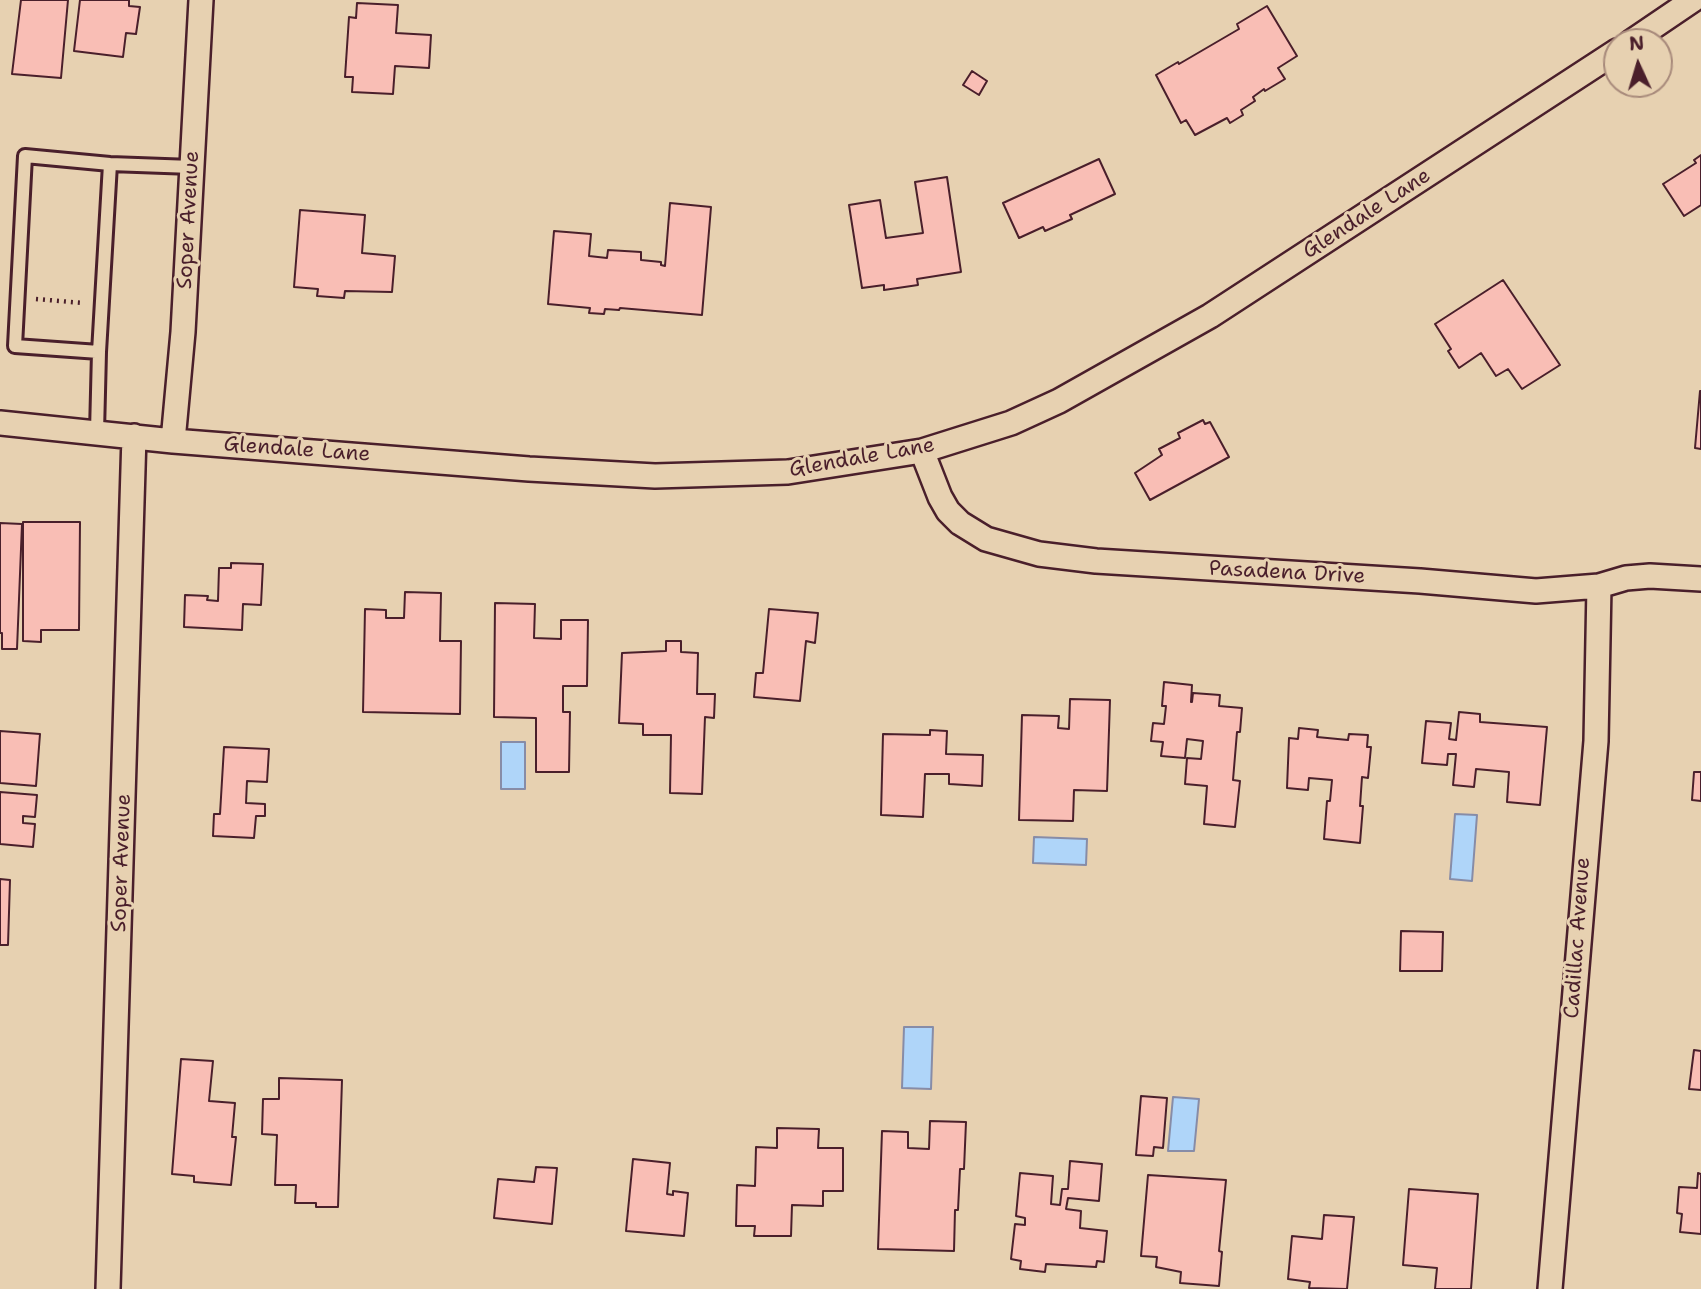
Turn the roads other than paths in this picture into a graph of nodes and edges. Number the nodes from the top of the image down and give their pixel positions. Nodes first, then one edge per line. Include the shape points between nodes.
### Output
1 (201, 0) edge
2 (1693, 0) edge
3 (1652, 28) edge
4 (1603, 60) edge
5 (110, 164) junction
6 (192, 167) junction
7 (99, 352) junction
8 (0, 423) edge
9 (97, 432) junction
10 (134, 436) junction
11 (173, 441) junction
12 (922, 451) junction
13 (1701, 579) edge
14 (1599, 586) junction
15 (108, 1289) edge
16 (1550, 1289) edge

1 - 6 street, Soper Avenue
2 - 3 street
4 - 12 street, Glendale Lane via 1210,316 1059,401 1011,423
5 - 6 lane
5 - 7 lane
5 - 7 lane via 25,156 16,346
6 - 11 street, Soper Avenue
7 - 9 lane
8 - 9 street, Glendale Lane
9 - 10 street, Glendale Lane
10 - 11 street, Glendale Lane
10 - 15 street, Soper Avenue
11 - 12 street, Glendale Lane via 655,476 788,472
12 - 14 street, Pasadena Drive via 940,497 960,523 986,539 1039,554 1536,591
13 - 14 street, Pasadena Drive via 1650,576
14 - 16 street, Cadillac Avenue via 1596,741

